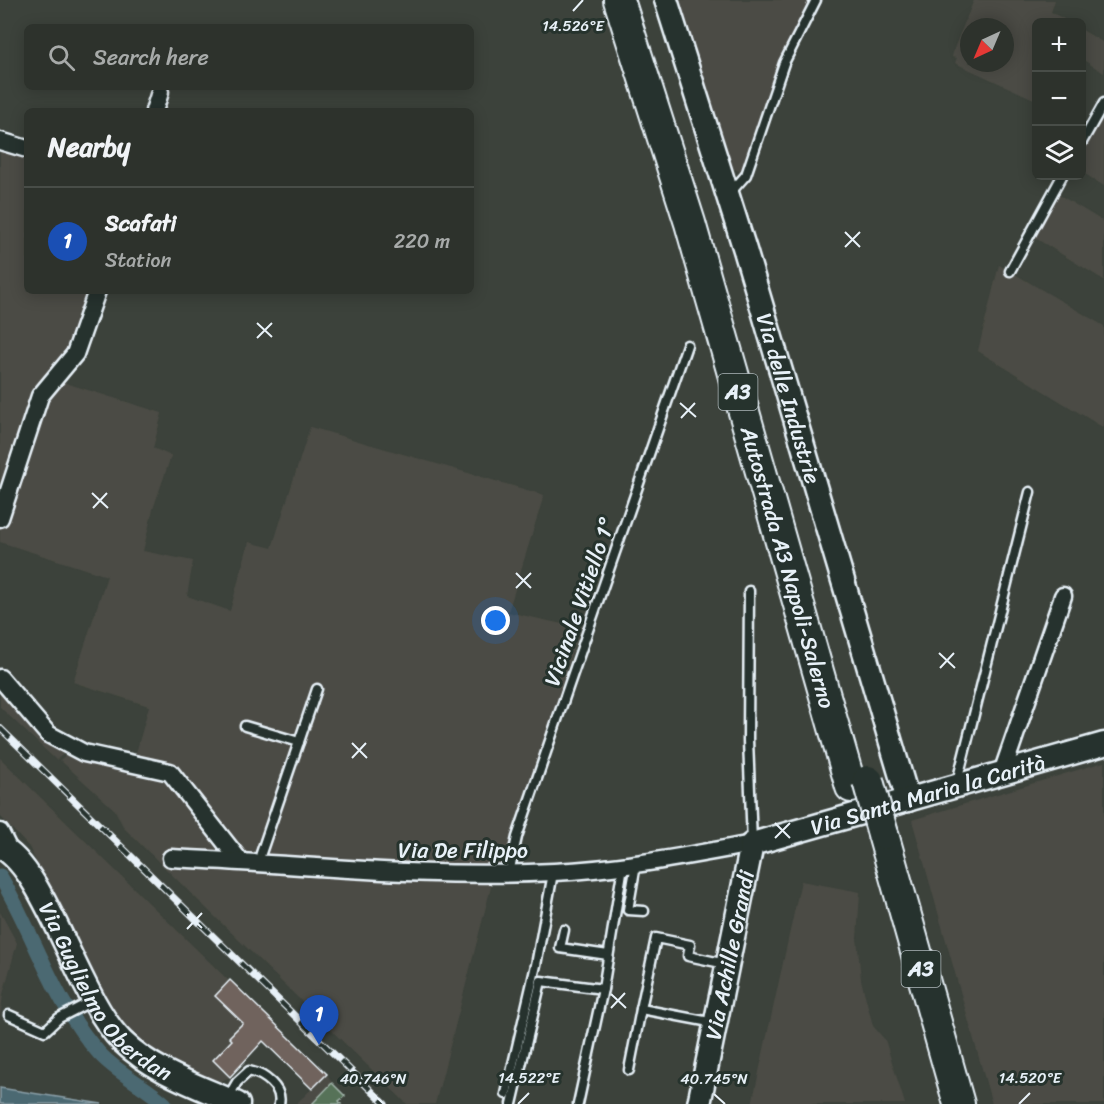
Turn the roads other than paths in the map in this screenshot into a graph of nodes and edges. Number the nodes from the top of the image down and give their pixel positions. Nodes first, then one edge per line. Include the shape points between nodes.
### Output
1 (619, 0) edge
2 (639, 0) edge
3 (666, 0) edge
4 (816, 0) edge
5 (160, 92) dead end
6 (1104, 103) edge
7 (155, 108) edge
8 (1086, 135) edge
9 (0, 141) edge
10 (24, 148) edge
11 (1060, 180) edge
12 (728, 196) junction
13 (1010, 271) dead end
14 (96, 294) edge
15 (687, 345) dead end
16 (1030, 492) dead end
17 (0, 518) edge
18 (749, 591) dead end
19 (1063, 596) dead end
20 (0, 678) edge
21 (317, 689) dead end
22 (245, 726) dead end
23 (299, 742) junction
24 (1104, 744) edge
25 (1002, 773) junction
26 (859, 784) junction
27 (956, 786) junction
28 (908, 800) junction
29 (874, 836) junction
30 (3, 844) edge
31 (752, 844) junction
32 (171, 858) dead end
33 (240, 861) junction
34 (258, 862) junction
35 (630, 865) junction
36 (508, 873) junction
37 (553, 873) junction
38 (644, 911) dead end
39 (564, 930) dead end
40 (608, 956) junction
41 (728, 964) junction
42 (603, 988) junction
43 (86, 1004) junction
44 (641, 1009) junction
45 (9, 1015) dead end
46 (715, 1023) junction
47 (629, 1070) dead end
48 (506, 1094) dead end
49 (232, 1101) edge
50 (279, 1104) edge
51 (512, 1104) edge
52 (578, 1104) edge
53 (699, 1104) edge
54 (940, 1104) edge
55 (959, 1104) edge

1 - 26 highway, Autostrada A3 Napoli-Salerno / A3
2 - 26 highway, Autostrada A3 Napoli-Salerno / A3 via 658,56
3 - 12 street, Via delle Industrie
4 - 12 lane via 784,63 746,175
5 - 7 street
6 - 8 lane
9 - 10 street
11 - 13 lane
12 - 28 street, Via delle Industrie
14 - 17 street via 75,354 40,396
15 - 36 lane, Vicinale Vitiello 1° via 517,837
16 - 27 lane
18 - 31 lane
19 - 25 street
20 - 33 street via 48,734 84,753 170,772
21 - 23 lane
22 - 23 lane
23 - 34 lane
24 - 25 street, Via Santa Maria la Carità
25 - 27 street, Via Santa Maria la Carità
26 - 29 highway, Autostrada A3 Napoli-Salerno / A3, bridge
27 - 28 street, Via Santa Maria la Carità
28 - 31 street, Via Santa Maria la Carità
29 - 54 highway, Autostrada A3 Napoli-Salerno / A3
29 - 55 highway, Autostrada A3 Napoli-Salerno / A3
30 - 43 street, Via Guglielmo Oberdan via 31,876
31 - 35 street, Via De Filippo
31 - 41 street, Via Achille Grandi
32 - 33 street, Via De Filippo
33 - 34 street, Via De Filippo
34 - 36 street, Via De Filippo via 352,870
35 - 37 street, Via De Filippo
35 - 38 lane via 628,910
35 - 40 lane
36 - 37 street, Via De Filippo
37 - 48 lane
39 - 40 lane via 560,948
40 - 42 lane
41 - 44 lane via 688,956 690,945 656,938
41 - 46 street, Via Achille Grandi
42 - 51 lane via 541,981
42 - 52 lane
43 - 45 lane via 58,1018 45,1031
43 - 49 street, Via Guglielmo Oberdan via 140,1057 162,1071
44 - 46 lane
44 - 47 lane
46 - 53 street, Via Achille Grandi
49 - 50 lane via 237,1082 249,1071 277,1088

